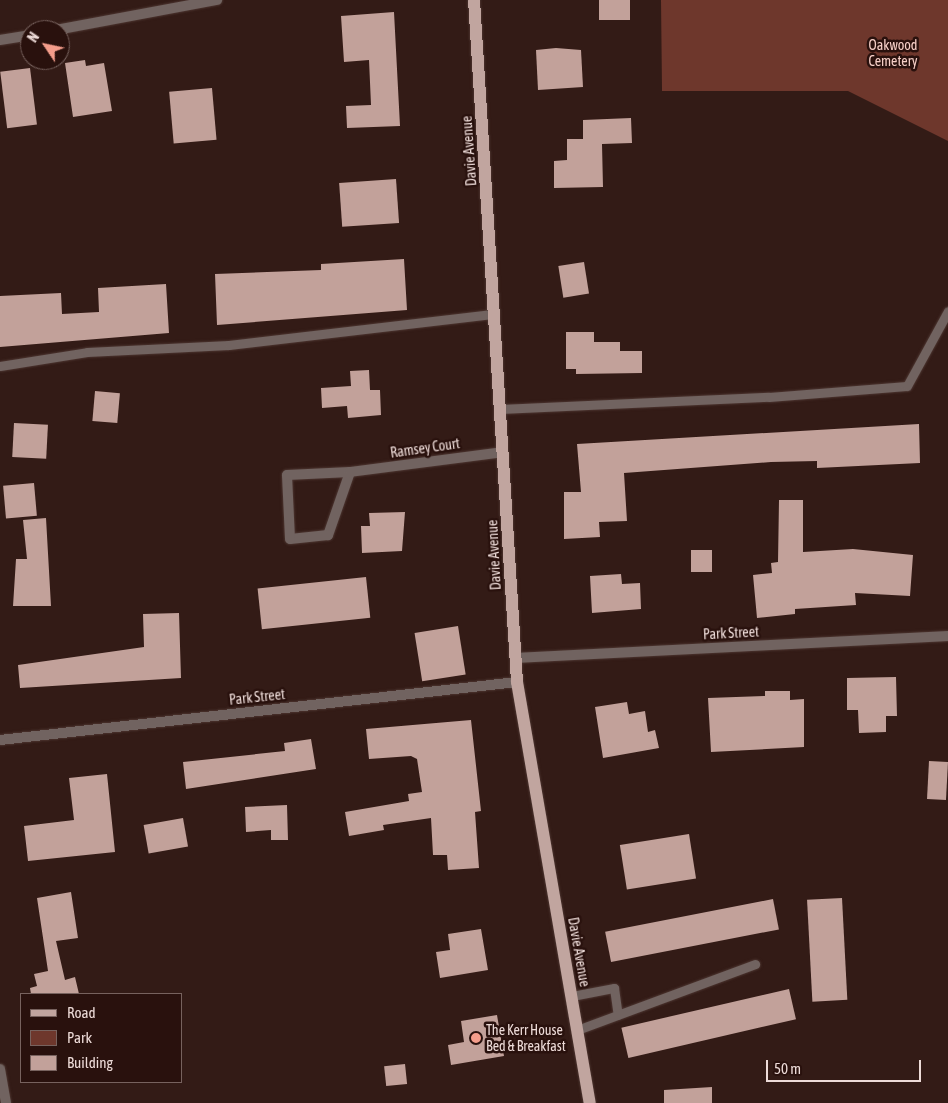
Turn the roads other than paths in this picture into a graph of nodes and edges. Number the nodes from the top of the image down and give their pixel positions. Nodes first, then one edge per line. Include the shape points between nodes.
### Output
1 (216, 0) edge
2 (474, 0) edge
3 (70, 27) edge
4 (20, 37) edge
5 (0, 40) edge
6 (948, 311) edge
7 (494, 314) junction
8 (0, 366) edge
9 (500, 409) junction
10 (503, 452) junction
11 (350, 472) junction
12 (948, 636) edge
13 (515, 658) junction
14 (517, 682) junction
15 (0, 740) edge
16 (755, 964) dead end
17 (572, 996) junction
18 (618, 1015) junction
19 (577, 1030) junction
20 (0, 1069) edge
21 (6, 1103) edge
22 (590, 1103) edge

1 - 3 street
2 - 7 main road, Davie Avenue
4 - 5 street
6 - 9 lane via 906,386
7 - 8 lane via 229,344 88,352
7 - 9 main road, Davie Avenue
9 - 10 main road, Davie Avenue
10 - 11 street, Ramsey Court
10 - 13 main road, Davie Avenue
11 - 11 street, Ramsey Court via 287,475 290,539 328,535
12 - 13 street, Park Street
13 - 14 main road, Davie Avenue
14 - 15 street, Park Street
14 - 17 main road, Davie Avenue
16 - 18 lane
17 - 18 lane via 614,988
17 - 19 main road, Davie Avenue
18 - 19 lane
19 - 22 main road, Davie Avenue
20 - 21 street

